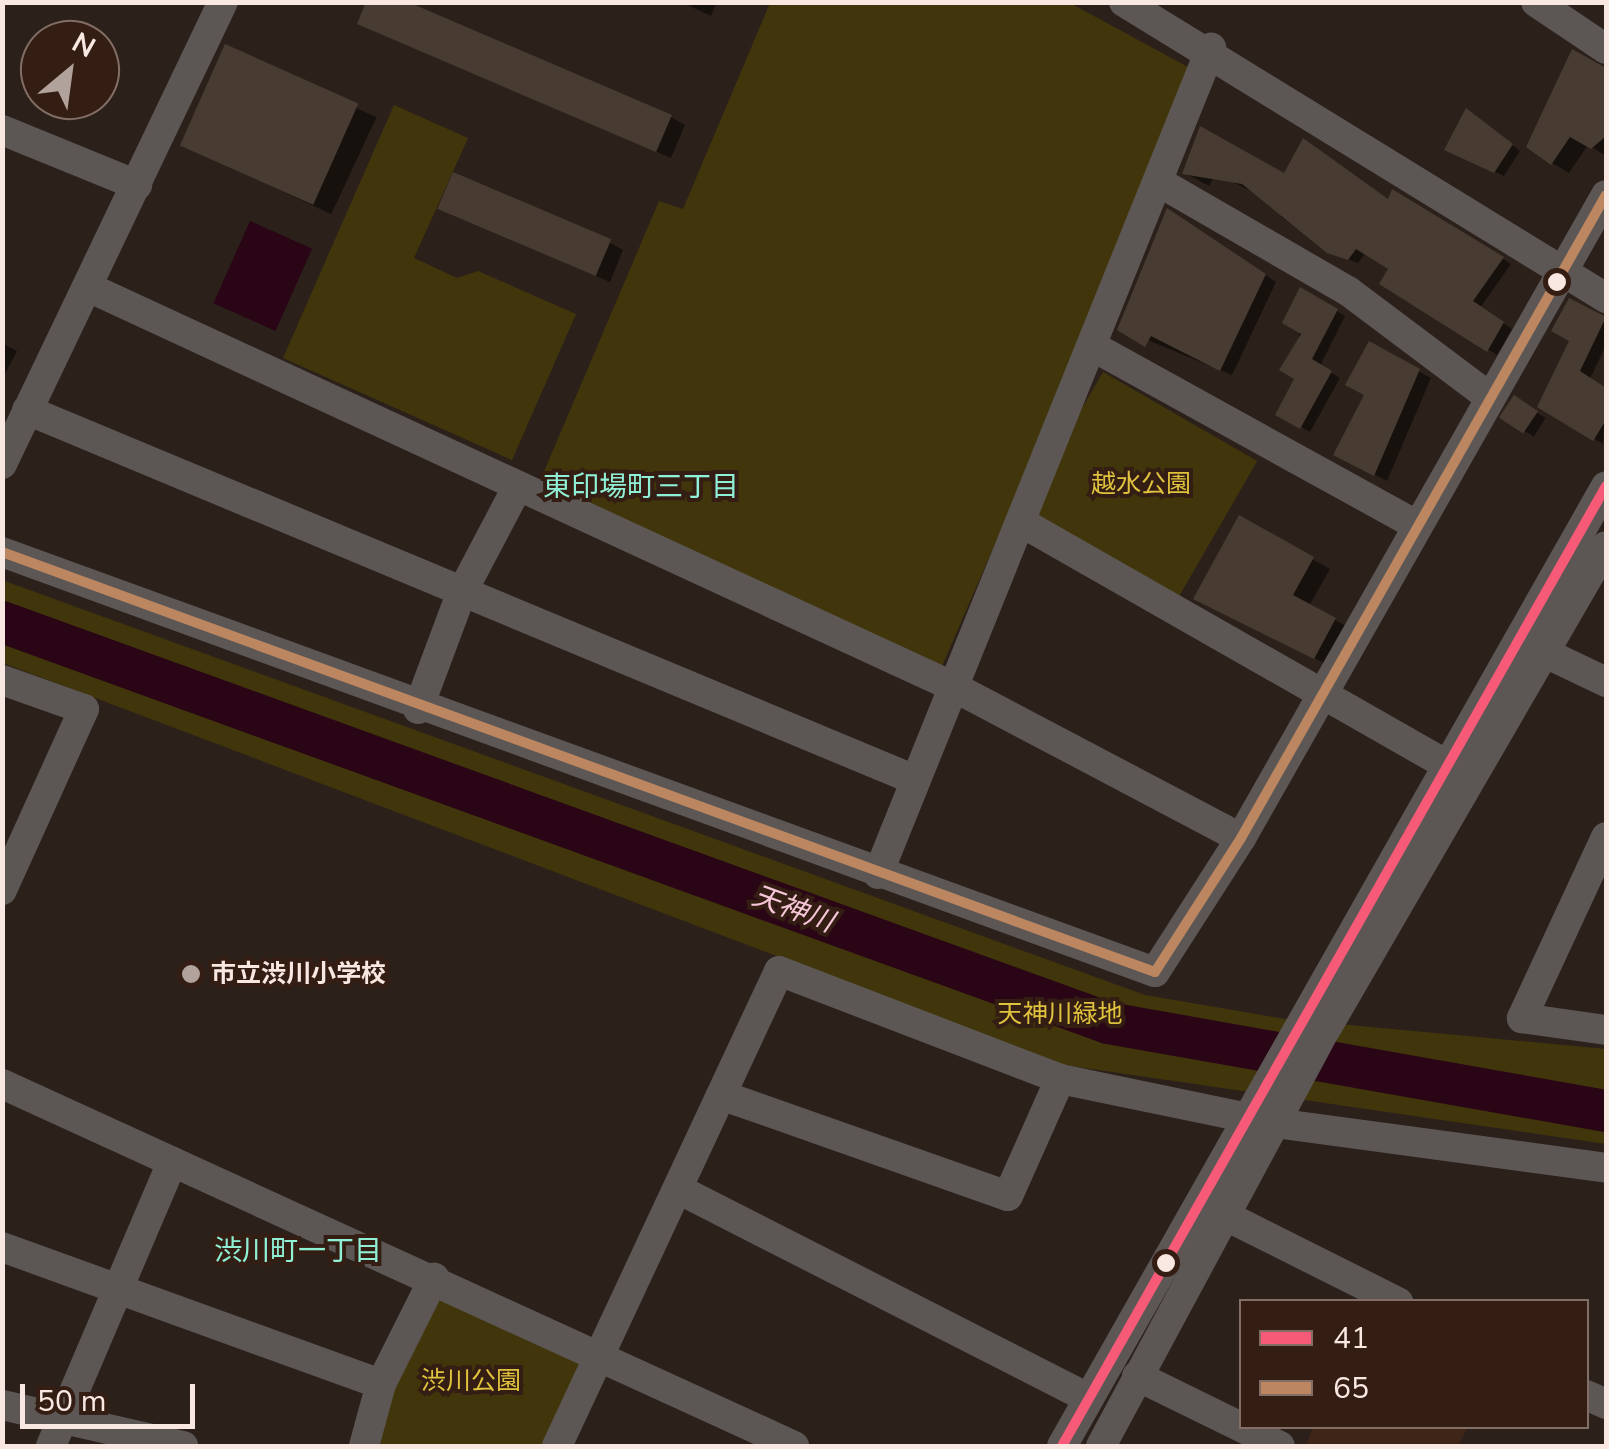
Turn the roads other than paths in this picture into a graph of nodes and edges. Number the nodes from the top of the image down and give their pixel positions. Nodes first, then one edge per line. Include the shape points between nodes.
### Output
1 (223, 2) edge
2 (1124, 2) edge
3 (1536, 2) edge
4 (1156, 9) edge
5 (1211, 48) junction
6 (1606, 49) edge
7 (2, 130) edge
8 (1159, 182) junction
9 (136, 184) junction
10 (1606, 194) edge
11 (1562, 270) junction
12 (90, 288) junction
13 (1606, 298) edge
14 (1092, 346) junction
15 (1488, 396) junction
16 (27, 410) junction
17 (2, 464) edge
18 (1606, 486) edge
19 (517, 488) junction
20 (1021, 522) junction
21 (1412, 523) junction
22 (1606, 546) edge
23 (2, 552) edge
24 (461, 594) junction
25 (1541, 651) junction
26 (2, 680) edge
27 (1606, 682) edge
28 (954, 687) junction
29 (1318, 690) junction
30 (418, 709) junction
31 (1442, 762) junction
32 (914, 780) junction
33 (1606, 837) edge
34 (1241, 838) junction
35 (878, 874) junction
36 (2, 890) edge
37 (1606, 1030) edge
38 (1060, 1078) junction
39 (2, 1084) edge
40 (721, 1095) junction
41 (1250, 1103) junction
42 (1275, 1123) junction
43 (172, 1162) junction
44 (1606, 1168) edge
45 (678, 1189) junction
46 (1224, 1215) junction
47 (2, 1246) edge
48 (434, 1278) junction
49 (117, 1290) junction
50 (1392, 1299) edge
51 (602, 1356) junction
52 (1137, 1376) junction
53 (382, 1384) junction
54 (1089, 1398) junction
55 (2, 1405) edge
56 (1239, 1426) edge
57 (1245, 1429) edge
58 (57, 1433) edge
59 (183, 1446) edge
60 (364, 1446) edge
61 (558, 1446) edge
62 (794, 1446) edge
63 (1062, 1446) edge
64 (1101, 1446) edge
65 (1280, 1446) edge

1 - 9 street
2 - 4 street
3 - 6 street
4 - 5 street
5 - 8 street
5 - 11 street
7 - 9 street
8 - 14 street
8 - 15 street via 1348,291
9 - 12 street
10 - 11 street
11 - 13 street
11 - 15 street
12 - 16 street
12 - 19 street
14 - 20 street
14 - 21 street
15 - 21 street
16 - 17 street
16 - 24 street
18 - 31 street
19 - 24 street
19 - 28 street
20 - 28 street
20 - 29 street
21 - 29 street
22 - 25 street
23 - 30 street
24 - 30 street
24 - 32 street
25 - 27 street
25 - 42 street
26 - 36 street via 84,709
28 - 32 street
28 - 34 street
29 - 31 street
29 - 34 street
30 - 35 street
31 - 41 street
32 - 35 street
33 - 37 street via 1522,1018
34 - 35 street via 1155,972
38 - 40 street via 1008,1196
38 - 40 street via 779,971
38 - 41 street
39 - 43 street
40 - 45 street
41 - 54 street
42 - 44 street
42 - 46 street
43 - 48 street
43 - 49 street
45 - 51 street
45 - 54 street
46 - 50 street
46 - 52 street
47 - 49 street
48 - 51 street
48 - 53 street
49 - 53 street
49 - 58 street
51 - 61 street
51 - 62 street
52 - 56 street
52 - 64 street
53 - 60 street
54 - 63 street
55 - 58 street
57 - 65 street
58 - 59 street

